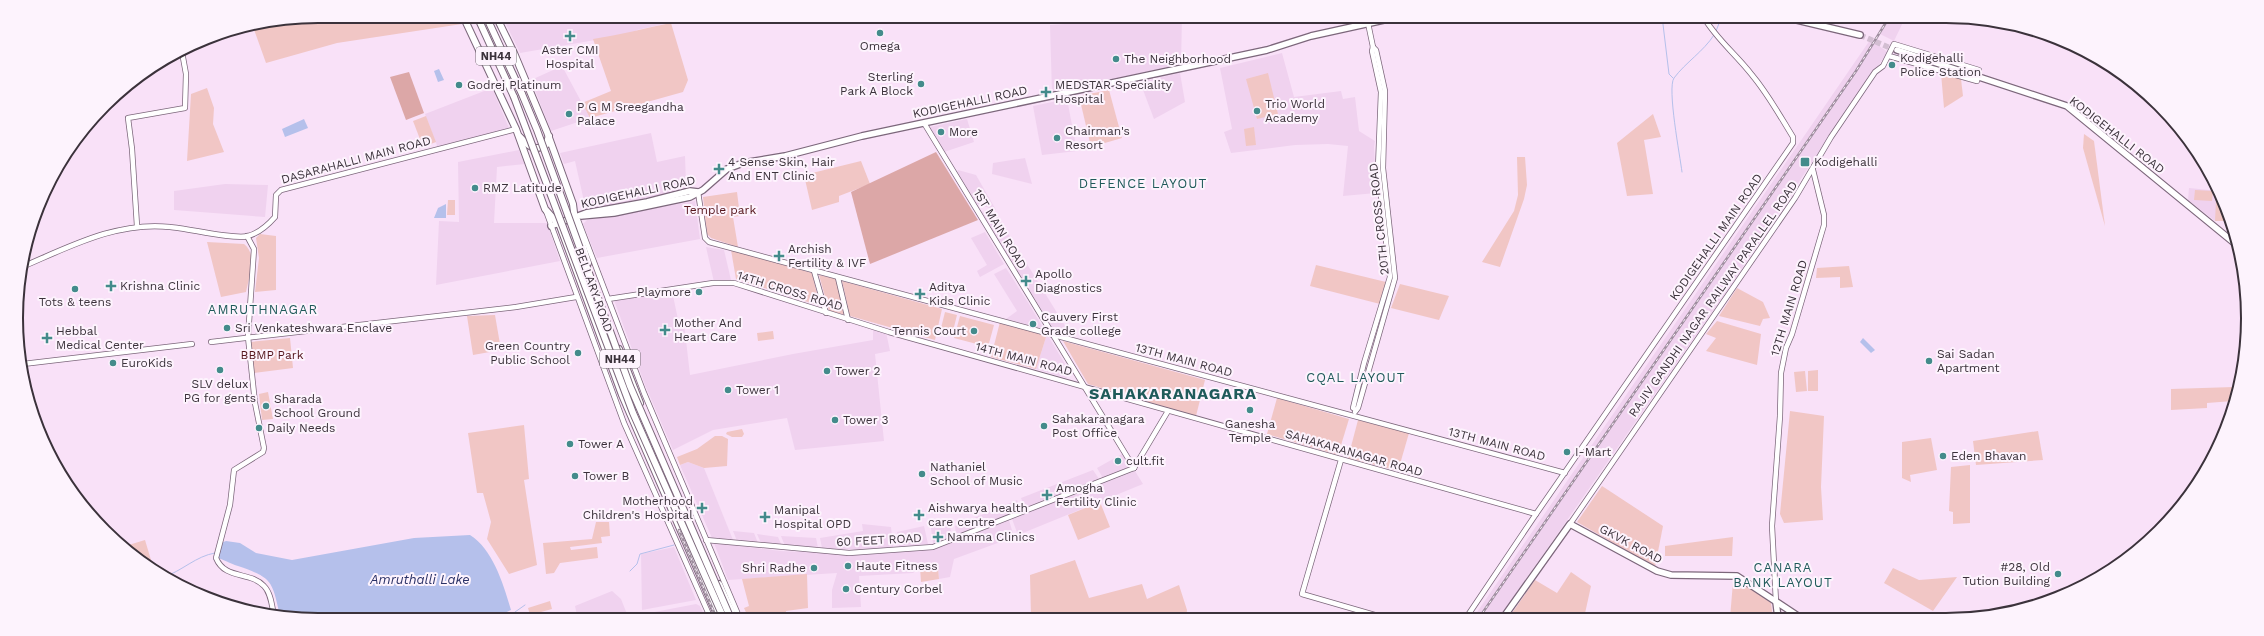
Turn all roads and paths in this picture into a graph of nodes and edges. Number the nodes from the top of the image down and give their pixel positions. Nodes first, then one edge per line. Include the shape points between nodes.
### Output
1 (465, 23) edge
2 (480, 23) edge
3 (489, 23) edge
4 (499, 23) edge
5 (1368, 23) joint
6 (1707, 23) edge
7 (1809, 23) edge
8 (1860, 35) tunnel mouth
9 (1897, 50) tunnel mouth
10 (182, 56) edge
11 (1888, 56) junction
12 (1978, 77) junction
13 (924, 123) junction
14 (517, 132) junction
15 (549, 136) junction
16 (1813, 170) junction
17 (698, 192) junction
18 (545, 209) junction
19 (578, 216) junction
20 (558, 223) junction
21 (137, 226) junction
22 (551, 226) junction
23 (247, 236) junction
24 (2230, 240) edge
25 (28, 264) edge
26 (814, 271) junction
27 (838, 278) junction
28 (576, 297) junction
29 (608, 299) junction
30 (826, 313) junction
31 (848, 320) junction
32 (889, 332) joint
33 (1051, 333) junction
34 (248, 337) junction
35 (211, 342) dead end
36 (192, 344) dead end
37 (27, 364) edge
38 (1084, 386) junction
39 (1168, 411) junction
40 (1354, 416) junction
41 (1341, 460) junction
42 (1134, 468) junction
43 (1565, 473) junction
44 (1536, 514) junction
45 (1570, 524) junction
46 (706, 540) junction
47 (1776, 602) junction
48 (272, 609) edge
49 (708, 613) edge
50 (716, 613) edge
51 (721, 613) edge
52 (728, 613) edge
53 (732, 613) edge
54 (737, 613) edge
55 (1368, 613) edge
56 (1469, 613) edge
57 (1507, 613) edge
58 (1777, 613) edge
59 (1793, 613) edge

1 - 14 highway, BELLARY ROAD
2 - 51 highway, BELLARY ROAD / NH44, bridge via 514,97 630,406
3 - 52 highway, BELLARY ROAD / NH44, bridge via 537,130 630,386
4 - 15 highway, BELLARY ROAD
5 - 13 main road, KODIGEHALLI ROAD via 1311,36 1266,50
5 - 40 street, 20TH CROSS ROAD via 1385,91 1383,168 1396,278
6 - 43 street, KODIGEHALLI MAIN ROAD via 1713,34 1760,85 1793,137 1793,143
7 - 8 main road
9 - 12 main road, KODIGEHALLI ROAD
10 - 21 street via 186,85 185,108 128,118
11 - 12 street via 1977,81
11 - 12 street, RAJIV GANDHI NAGAR RAILWAY PARALLEL ROAD via 1894,44 1979,70
11 - 16 street, RAJIV GANDHI NAGAR RAILWAY PARALLEL ROAD via 1831,136
12 - 24 main road, KODIGEHALLI ROAD via 2067,106
13 - 17 main road, KODIGEHALLI ROAD via 785,156 736,164
13 - 33 street, 1ST MAIN ROAD
14 - 15 highway via 531,148 538,149 546,145
14 - 18 highway, BELLARY ROAD
14 - 23 street, DASARAHALLI MAIN ROAD via 281,190 276,195 275,217 262,229
15 - 19 highway, BELLARY ROAD
16 - 45 street, RAJIV GANDHI NAGAR RAILWAY PARALLEL ROAD
16 - 47 street, 12TH MAIN ROAD via 1824,225 1786,348 1781,373 1772,526
17 - 19 main road, KODIGEHALLI ROAD via 690,197 652,206
17 - 26 street, 13TH MAIN ROAD via 705,238 710,242
18 - 20 highway, BELLARY ROAD
18 - 22 street
19 - 20 main road, KODIGEHALLI ROAD
19 - 29 street
19 - 53 highway, BELLARY ROAD via 575,221 593,278 643,409
20 - 22 main road, KODIGEHALLI ROAD
20 - 50 highway, BELLARY ROAD via 622,395
21 - 23 street
21 - 25 street via 83,241
22 - 28 street
23 - 34 street via 255,256
26 - 27 street, 13TH MAIN ROAD
26 - 30 street
27 - 31 street
27 - 33 street, 13TH MAIN ROAD
28 - 34 street via 516,307
28 - 49 street via 624,423
29 - 30 street, 14TH CROSS ROAD via 713,283 734,283
29 - 46 street via 644,393
30 - 31 street, 14TH CROSS ROAD
31 - 32 street, 14TH CROSS ROAD
32 - 38 street, 14TH MAIN ROAD
33 - 38 street, 1ST MAIN ROAD
33 - 40 street, 13TH MAIN ROAD
34 - 35 street
34 - 48 street via 255,403 264,448 263,452 234,470 230,505 216,558 227,572 256,580 264,586
36 - 37 street
38 - 39 street, SAHAKARANAGAR ROAD
38 - 42 street, 1ST MAIN ROAD
39 - 41 street, SAHAKARANAGAR ROAD
39 - 42 street
40 - 43 street, 13TH MAIN ROAD
41 - 44 street, SAHAKARANAGAR ROAD
41 - 55 street via 1302,594
42 - 46 street, 60 FEET ROAD via 933,547 849,553
43 - 44 street
44 - 56 street
45 - 47 main road, GKVK ROAD via 1657,571 1671,575 1737,576
45 - 57 main road
46 - 54 street
47 - 58 main road
47 - 59 main road, GKVK ROAD

